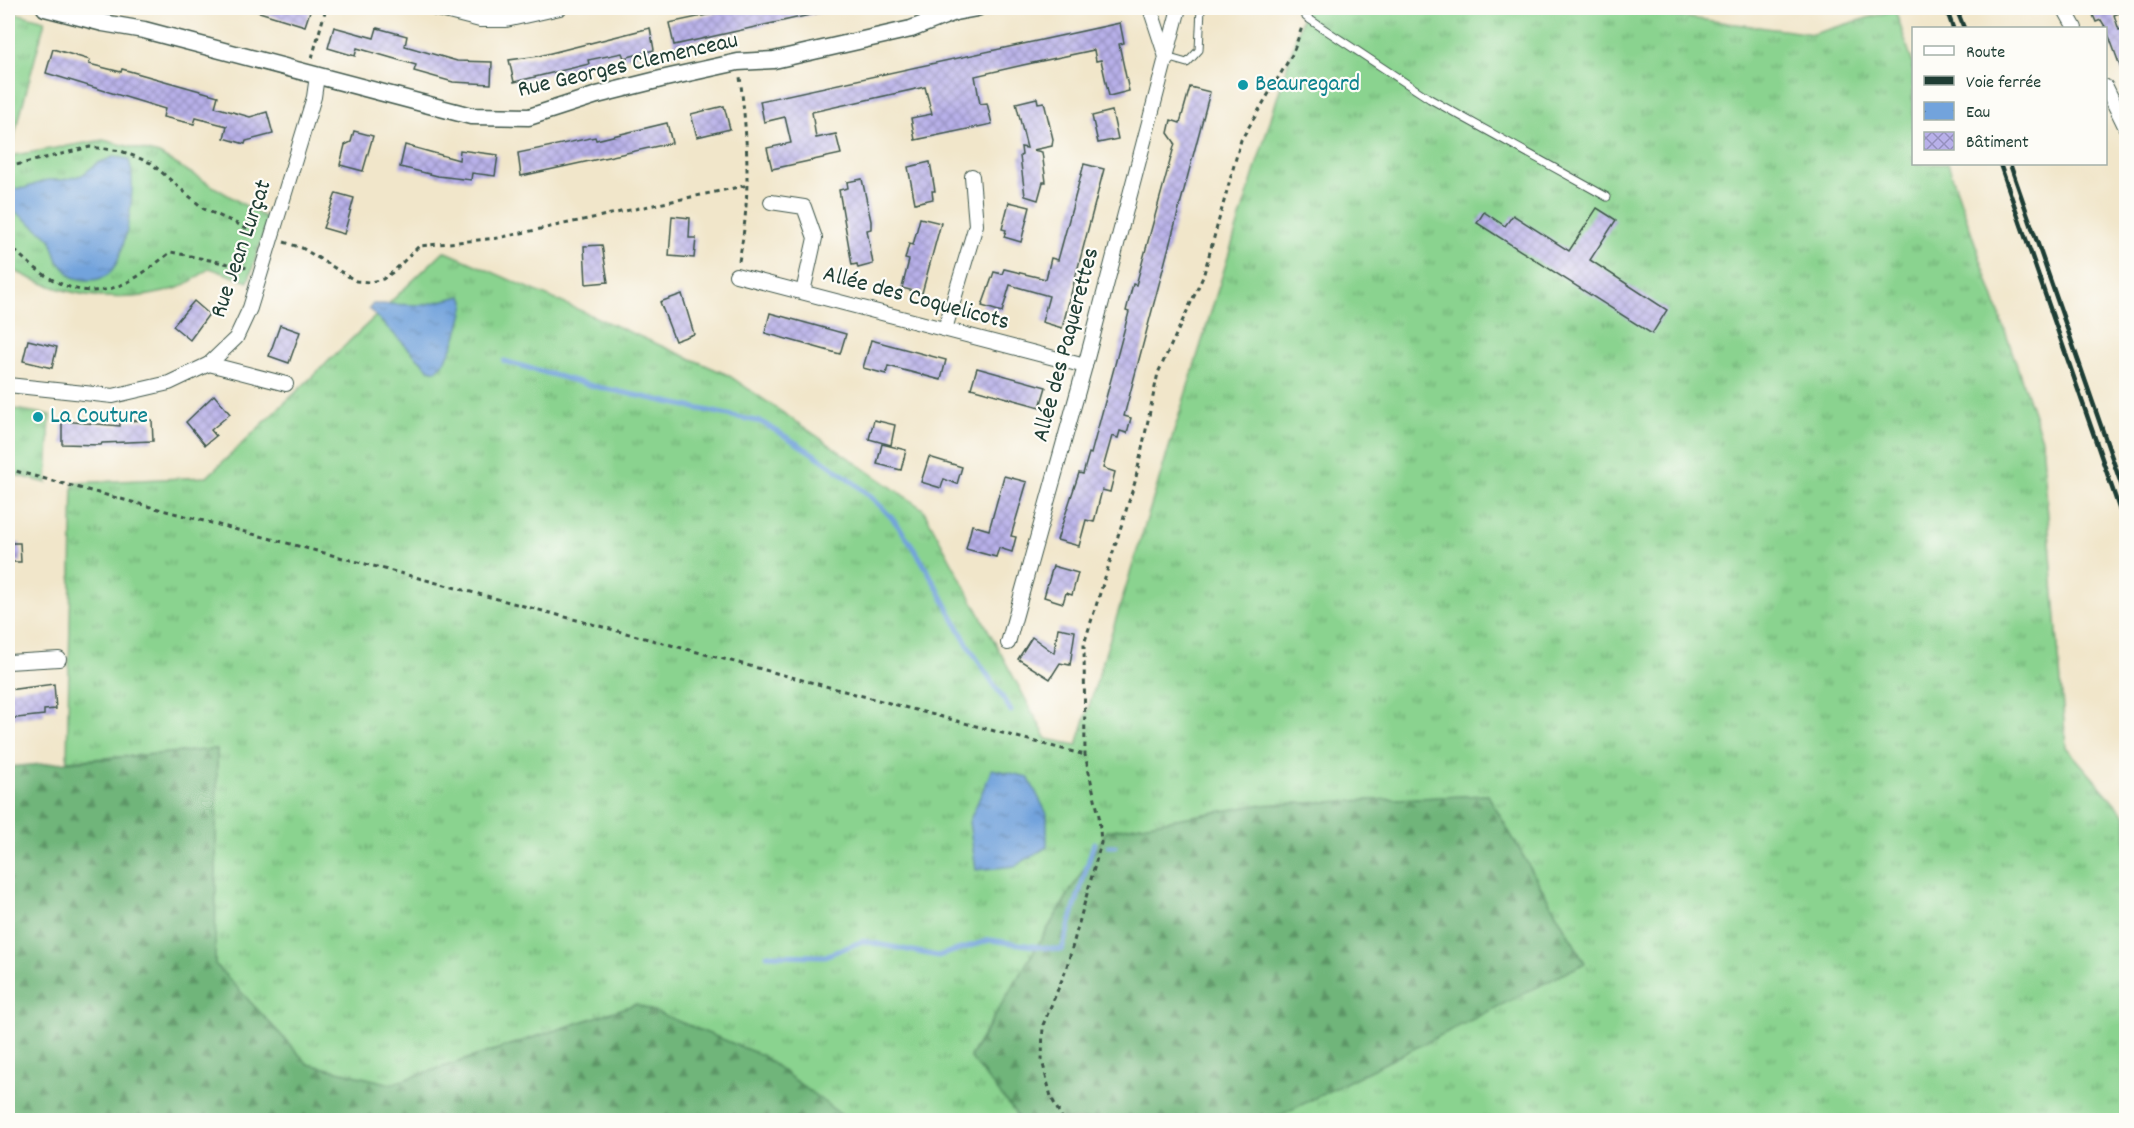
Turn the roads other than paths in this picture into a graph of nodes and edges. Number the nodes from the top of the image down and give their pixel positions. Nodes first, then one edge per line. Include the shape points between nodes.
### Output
1 (45, 8) edge
2 (433, 8) edge
3 (560, 8) edge
4 (977, 8) edge
5 (1150, 8) edge
6 (1179, 8) edge
7 (1201, 8) edge
8 (1309, 8) edge
9 (2064, 8) edge
10 (2074, 27) edge
11 (1166, 57) junction
12 (313, 75) junction
13 (2107, 89) edge
14 (2127, 128) edge
15 (972, 176) dead end
16 (1607, 197) dead end
17 (771, 202) dead end
18 (736, 275) road end
19 (803, 292) junction
20 (945, 329) junction
21 (209, 364) junction
22 (1085, 366) junction
23 (286, 384) dead end
24 (8, 385) edge
25 (1008, 643) dead end
26 (58, 659) dead end
27 (8, 662) edge

1 - 12 street, Rue Georges Clemenceau
2 - 3 street via 480,20 506,20
4 - 12 street, Rue Georges Clemenceau via 912,29 774,60 738,62 597,95 529,117 471,116
5 - 11 street
6 - 11 street, Allée des Paquerettes
7 - 11 lane via 1199,50 1187,63
8 - 16 lane via 1306,17 1430,99
9 - 10 street
11 - 22 street, Allée des Paquerettes
12 - 21 street, Rue Jean Lurçat via 314,97 250,309 236,338
13 - 14 street
15 - 20 street via 976,225
17 - 19 street via 804,207 815,237
18 - 19 street, Allée des Coquelicots
19 - 20 street, Allée des Coquelicots
20 - 22 street, Allée des Coquelicots
21 - 23 street
21 - 24 street, Rue Jean Lurçat via 169,383 112,396
22 - 25 street, Allée des Paquerettes
26 - 27 street

